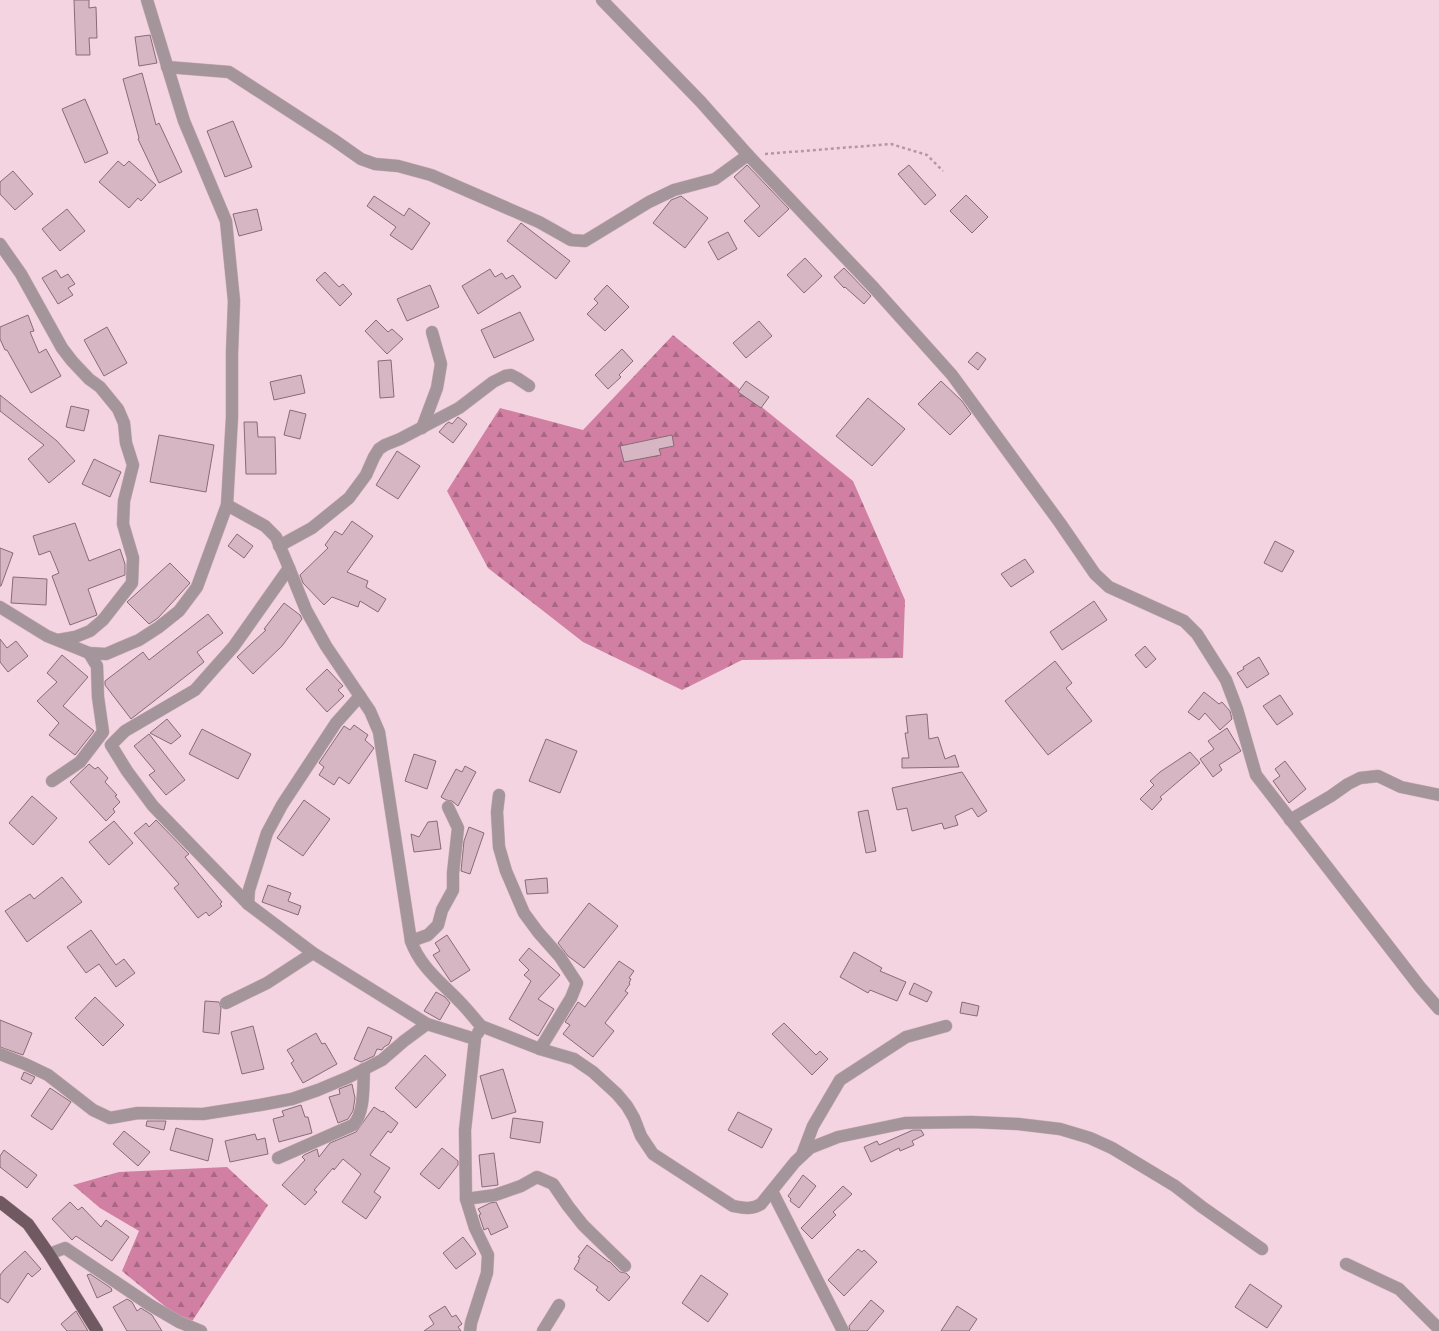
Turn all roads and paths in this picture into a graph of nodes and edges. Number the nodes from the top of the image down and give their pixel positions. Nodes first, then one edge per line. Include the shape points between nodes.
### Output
1 (148, 0) edge
2 (602, 0) edge
3 (167, 67) junction
4 (748, 156) junction
5 (943, 171) dead end
6 (0, 244) edge
7 (432, 332) dead end
8 (529, 386) dead end
9 (422, 428) junction
10 (227, 505) junction
11 (279, 546) junction
12 (289, 568) junction
13 (0, 607) edge
14 (58, 640) junction
15 (89, 653) junction
16 (360, 696) junction
17 (52, 781) dead end
18 (499, 795) dead end
19 (1439, 795) edge
20 (448, 807) dead end
21 (1290, 820) junction
22 (248, 904) junction
23 (411, 941) junction
24 (313, 953) junction
25 (226, 1003) dead end
26 (1439, 1010) edge
27 (427, 1024) junction
28 (481, 1026) junction
29 (946, 1026) dead end
30 (475, 1039) junction
31 (540, 1049) junction
32 (0, 1054) edge
33 (364, 1069) junction
34 (802, 1156) junction
35 (278, 1158) dead end
36 (772, 1191) junction
37 (466, 1199) junction
38 (0, 1202) edge
39 (1262, 1249) dead end
40 (49, 1254) junction
41 (1346, 1264) dead end
42 (624, 1266) dead end
43 (559, 1306) dead end
44 (1439, 1329) edge
45 (97, 1331) edge
46 (201, 1331) edge
47 (470, 1331) edge
48 (543, 1331) edge
49 (843, 1331) edge

1 - 3 street
2 - 4 street via 701,102
3 - 4 street via 229,72 361,159 430,175 539,222 571,240 584,241 674,190 715,179
3 - 10 street via 184,122 226,221 234,301
4 - 5 path via 891,144 927,156
4 - 21 street via 874,288 952,375 1095,574 1109,587 1127,597 1184,621 1197,634 1226,680 1256,776
6 - 14 street via 21,274 62,348 118,409 124,422 126,443 133,464 124,501 123,524 133,558 132,583 103,620 90,631
7 - 9 street via 441,364 436,388
8 - 9 street via 517,378 505,376 459,408
9 - 11 street via 385,444 349,498 312,528
10 - 11 street via 265,526 276,538
10 - 15 street via 197,587 179,611 159,627 127,646 106,654
11 - 12 street
12 - 16 street via 306,610 326,646
12 - 22 street via 234,646 195,690 125,730 111,745 126,771 153,806
13 - 14 street
14 - 15 street
15 - 17 street via 97,666 103,732 80,762
16 - 22 street via 336,723 282,805 267,833 249,890
16 - 23 street via 379,732
18 - 31 street via 499,847 506,871 524,913 560,957 577,983 571,998
19 - 21 street via 1401,787 1378,776 1360,778
20 - 23 street via 458,828 453,890 442,910 438,925 428,935
21 - 26 street
22 - 24 street
23 - 28 street via 422,963
24 - 25 street via 267,984
24 - 27 street
27 - 30 street
27 - 33 street via 382,1060
28 - 30 street
28 - 31 street
29 - 34 street via 906,1037 840,1080 813,1126
30 - 37 street via 465,1130
31 - 36 street via 574,1059 593,1072 627,1106 653,1154 723,1201 733,1206 751,1208 761,1204
32 - 33 street via 48,1075 93,1110 110,1118 138,1114 203,1114 292,1099
33 - 35 street via 358,1120
34 - 36 street
34 - 39 street via 810,1148 838,1137 906,1123 972,1122 1060,1128 1112,1148 1148,1169
36 - 49 street
37 - 42 street via 495,1195 537,1177 553,1184 583,1225
37 - 47 street via 475,1228 488,1255 487,1273
38 - 40 main road via 28,1224
40 - 45 main road
40 - 46 street via 65,1248 150,1305
41 - 44 street via 1399,1289
43 - 48 street

